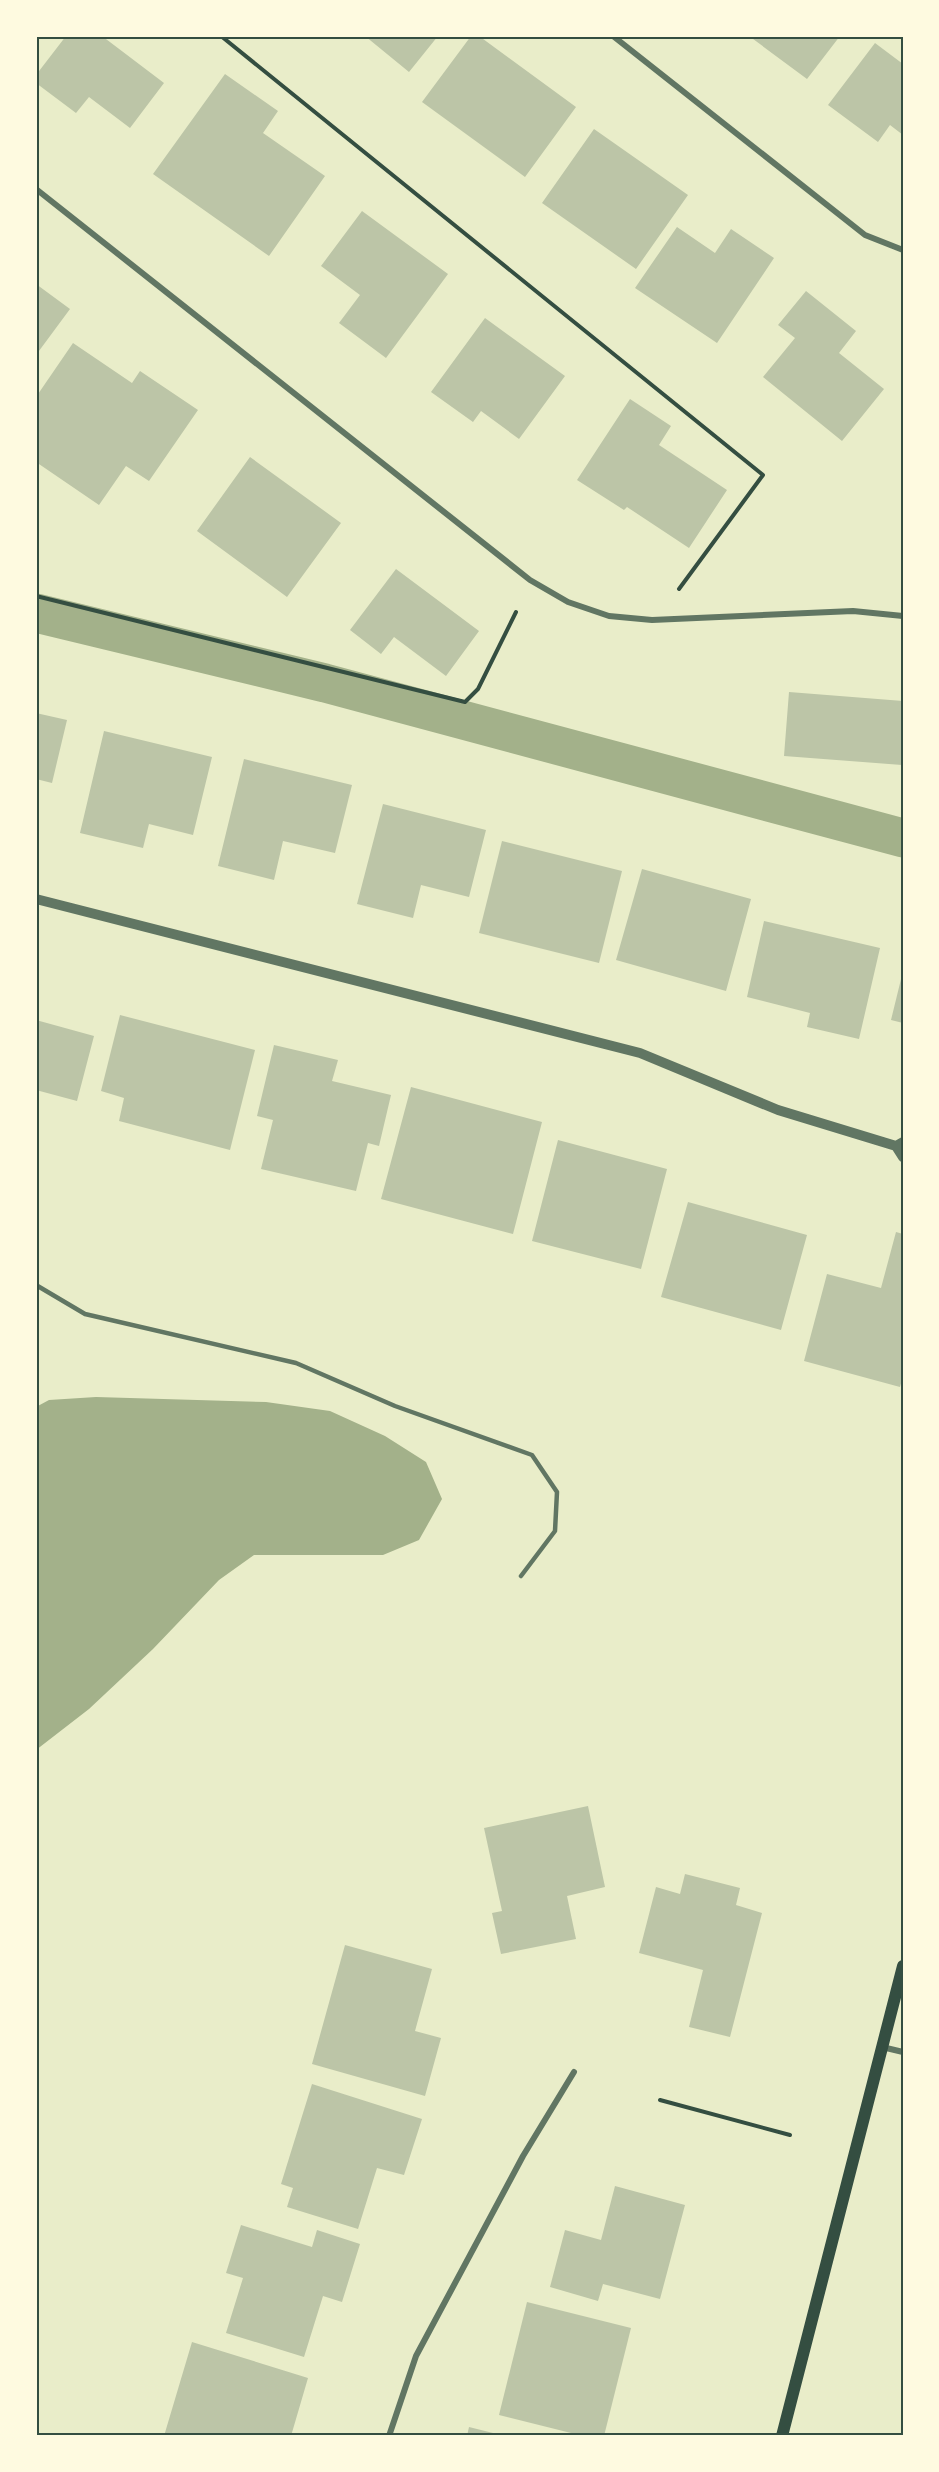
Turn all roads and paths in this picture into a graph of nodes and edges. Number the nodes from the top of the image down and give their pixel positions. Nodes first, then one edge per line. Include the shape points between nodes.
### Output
1 (221, 36) edge
2 (613, 36) edge
3 (36, 189) edge
4 (903, 250) edge
5 (679, 589) dead end
6 (36, 596) edge
7 (516, 612) dead end
8 (903, 616) edge
9 (36, 899) edge
10 (899, 1144) edge
11 (903, 1157) edge
12 (36, 1285) edge
13 (521, 1576) dead end
14 (903, 1966) edge
15 (899, 1999) edge
16 (882, 2046) junction
17 (903, 2052) edge
18 (574, 2072) dead end
19 (660, 2100) dead end
20 (790, 2135) dead end
21 (389, 2436) edge
22 (782, 2436) edge

1 - 5 path via 763,475
2 - 4 street via 865,235
3 - 8 street via 530,580 568,602 609,616 652,620 853,611
6 - 7 path via 465,702 478,689
9 - 10 street via 640,1053 778,1110
10 - 11 street
12 - 13 lane via 85,1314 296,1363 395,1406 532,1455 557,1492 555,1531
14 - 15 main road
15 - 16 main road
16 - 17 street
16 - 22 main road
18 - 21 street via 523,2156 416,2356
19 - 20 path

